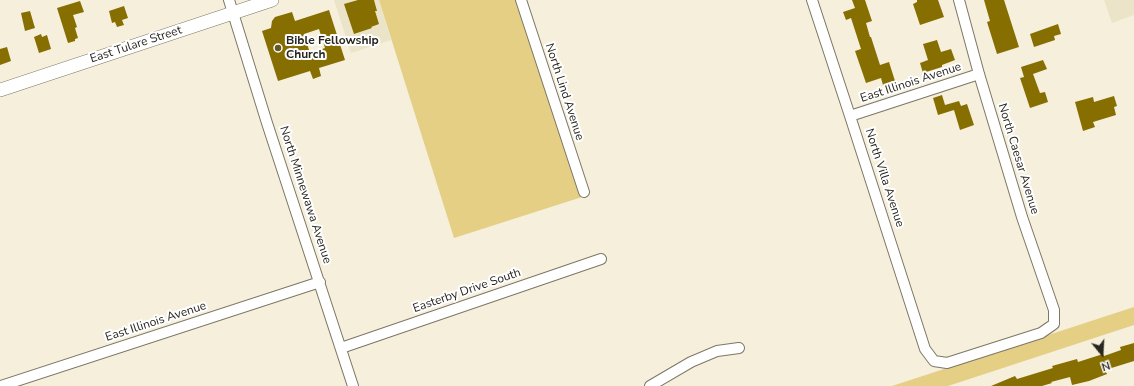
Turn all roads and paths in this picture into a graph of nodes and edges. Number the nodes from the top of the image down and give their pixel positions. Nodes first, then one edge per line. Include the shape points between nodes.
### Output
1 (272, 0) edge
2 (520, 0) edge
3 (812, 0) edge
4 (959, 0) edge
5 (231, 6) edge
6 (979, 74) junction
7 (0, 90) edge
8 (850, 116) junction
9 (584, 192) dead end
10 (601, 259) dead end
11 (320, 282) junction
12 (341, 348) junction
13 (739, 348) dead end
14 (934, 361) joint
15 (1, 386) edge
16 (353, 386) edge
17 (650, 386) edge

1 - 5 main road, East Tulare Street
2 - 9 street, North Lind Avenue
3 - 8 street, North Villa Avenue
4 - 6 street, North Caesar Avenue
5 - 7 main road, East Tulare Street
5 - 11 street, North Minnewawa Avenue
6 - 8 street, East Illinois Avenue
6 - 14 street, North Caesar Avenue via 1022,217 1054,310 1054,324 1041,333 947,363
8 - 14 street, North Villa Avenue via 925,350
10 - 12 street, Easterby Drive South
11 - 12 street, North Minnewawa Avenue
11 - 15 street, East Illinois Avenue
12 - 16 street, North Minnewawa Avenue
13 - 17 street via 717,351 698,359

